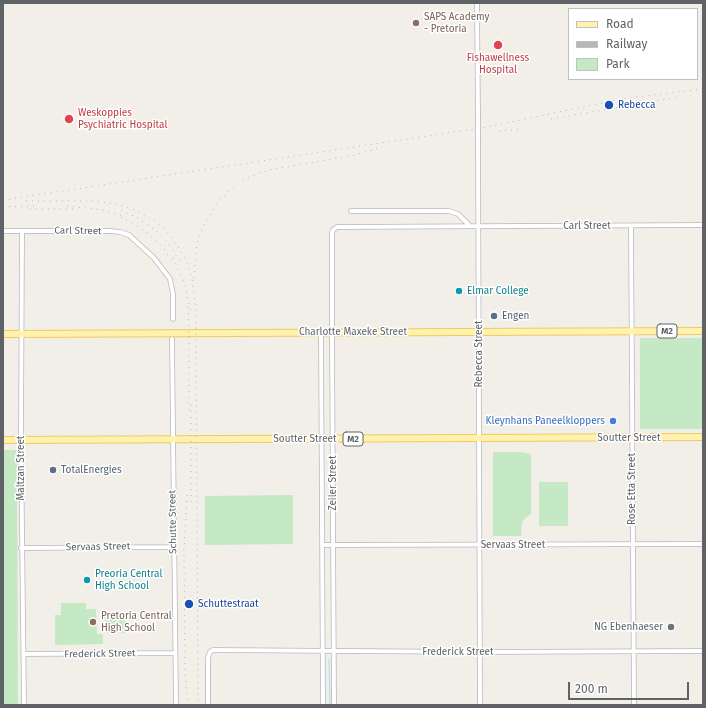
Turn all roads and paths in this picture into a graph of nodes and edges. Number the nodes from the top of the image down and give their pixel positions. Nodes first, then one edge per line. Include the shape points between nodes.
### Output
1 (477, 3) edge
2 (351, 211) dead end
3 (703, 225) edge
4 (470, 226) junction
5 (478, 226) junction
6 (631, 226) junction
7 (3, 231) edge
8 (22, 231) junction
9 (332, 238) joint
10 (173, 319) dead end
11 (632, 331) junction
12 (703, 331) edge
13 (479, 332) junction
14 (321, 333) junction
15 (332, 333) junction
16 (3, 334) edge
17 (21, 334) junction
18 (172, 339) dead end
19 (703, 437) edge
20 (632, 438) junction
21 (322, 439) junction
22 (332, 439) junction
23 (480, 439) junction
24 (3, 440) edge
25 (21, 440) junction
26 (172, 440) junction
27 (632, 544) junction
28 (703, 544) edge
29 (322, 545) junction
30 (333, 545) junction
31 (480, 545) junction
32 (174, 547) junction
33 (22, 548) junction
34 (323, 650) junction
35 (334, 651) junction
36 (633, 651) junction
37 (703, 651) edge
38 (480, 652) junction
39 (175, 653) junction
40 (24, 654) junction
41 (24, 705) edge
42 (176, 705) edge
43 (208, 705) edge
44 (324, 705) edge
45 (334, 705) edge
46 (480, 705) edge
47 (634, 705) edge

1 - 5 street, Rebecca Street, bridge
2 - 4 street via 449,211 458,214
3 - 6 street, Carl Street
4 - 5 street, Carl Street
4 - 9 street, Carl Street via 337,227 332,231
5 - 6 street, Carl Street
5 - 13 street, Rebecca Street
6 - 11 street, Rose Etta Street
7 - 8 street, Carl Street
8 - 10 street, Carl Street via 120,232 130,235 160,265 171,284
8 - 17 street, Maltzan Street
9 - 15 street, Zeiler Street
11 - 12 main road, Charlotte Maxeke Street / M2
11 - 13 main road, Charlotte Maxeke Street / M2
11 - 20 street, Rose Etta Street
13 - 15 main road, Charlotte Maxeke Street / M2
13 - 23 street, Rebecca Street
14 - 15 main road, Charlotte Maxeke Street / M2
14 - 17 main road, Charlotte Maxeke Street / M2
14 - 21 street, Zeiler Street
15 - 22 street, Zeiler Street
16 - 17 main road, Charlotte Maxeke Street / M2
17 - 25 street, Maltzan Street
18 - 26 street, Schutte Street
19 - 20 main road, Soutter Street / M2
20 - 23 main road, Soutter Street / M2
20 - 27 street, Rose Etta Street
21 - 22 main road, Soutter Street / M2
21 - 26 main road, Soutter Street / M2
21 - 29 street, Zeiler Street
22 - 23 main road, Soutter Street / M2
22 - 30 street, Zeiler Street
23 - 31 street, Rebecca Street
24 - 25 main road, Soutter Street / M2
25 - 26 main road, Soutter Street / M2
25 - 33 street, Maltzan Street
26 - 32 street, Schutte Street
27 - 28 street, Servaas Street
27 - 31 street, Servaas Street
27 - 36 street, Rose Etta Street
29 - 30 street, Servaas Street
29 - 34 street, Zeiler Street
30 - 31 street, Servaas Street
30 - 35 street, Zeiler Street
31 - 38 street, Rebecca Street
32 - 33 street, Servaas Street
32 - 39 street, Schutte Street
33 - 40 street, Maltzan Street
34 - 35 street, Frederick Street
34 - 43 street, Frederick Street via 213,650 208,658
34 - 44 street, Zeiler Street
35 - 38 street, Frederick Street
35 - 45 street, Zeiler Street
36 - 37 street, Frederick Street
36 - 38 street, Frederick Street
36 - 47 street, Rose Etta Street
38 - 46 street, Rebecca Street
39 - 40 street, Frederick Street
39 - 42 street, Schutte Street
40 - 41 street, Maltzan Street

